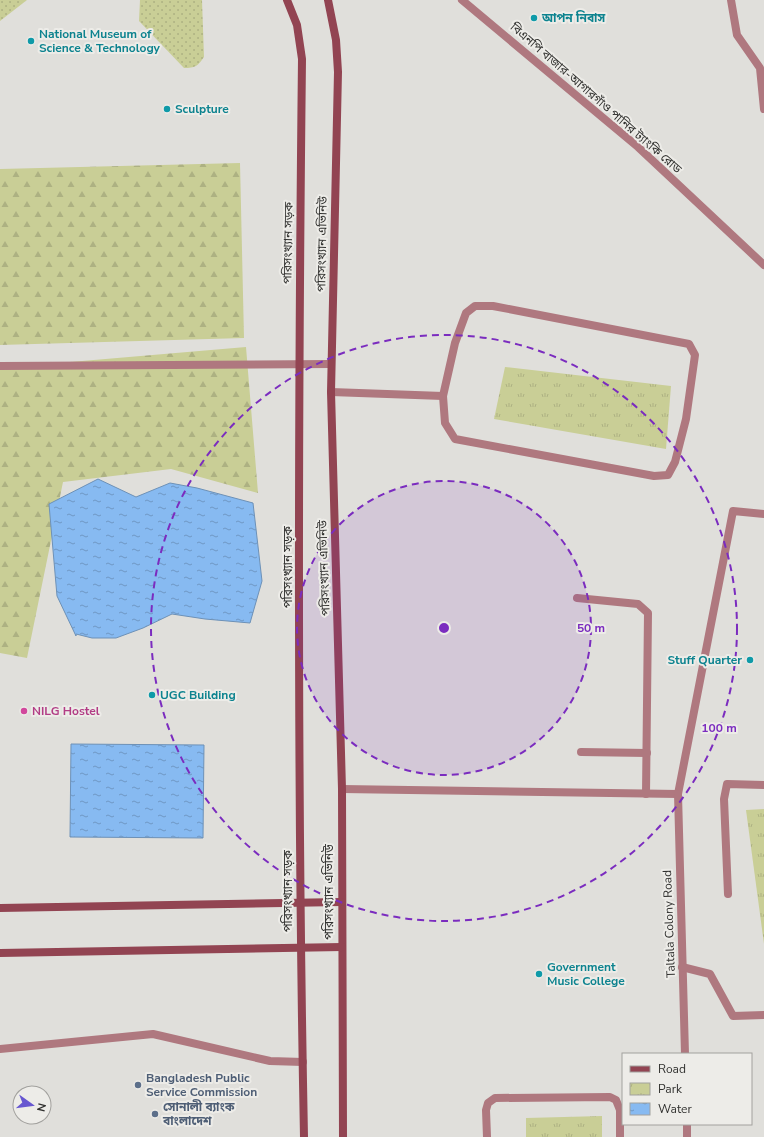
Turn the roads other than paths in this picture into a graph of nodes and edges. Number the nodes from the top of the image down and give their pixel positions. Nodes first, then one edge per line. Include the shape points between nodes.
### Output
1 (287, 0) edge
2 (328, 0) edge
3 (462, 0) edge
4 (731, 0) edge
5 (764, 109) edge
6 (764, 265) edge
7 (299, 363) junction
8 (331, 364) junction
9 (0, 366) edge
10 (331, 392) junction
11 (443, 396) junction
12 (764, 514) edge
13 (577, 598) dead end
14 (580, 752) dead end
15 (647, 753) junction
16 (764, 784) edge
17 (342, 789) junction
18 (646, 794) junction
19 (678, 794) junction
20 (728, 894) dead end
21 (341, 902) junction
22 (300, 903) junction
23 (0, 908) edge
24 (301, 948) junction
25 (342, 948) junction
26 (0, 953) edge
27 (682, 967) junction
28 (764, 1015) edge
29 (0, 1049) edge
30 (685, 1053) edge
31 (303, 1062) junction
32 (687, 1125) edge
33 (304, 1137) edge
34 (343, 1137) edge
35 (487, 1137) edge
36 (620, 1137) edge
37 (687, 1137) edge

1 - 7 street, পরিসংখ্যান সড়ক via 298,25 302,59
2 - 8 street, পরিসংখ্যান এভিনিউ via 336,40 338,72
3 - 6 street, বিএনপি বাজার-আগারগাঁও পানির ট্যাংকি রোড via 638,147
4 - 5 street via 737,35 760,68
7 - 8 street
7 - 9 street
7 - 22 street, পরিসংখ্যান সড়ক
8 - 10 street, পরিসংখ্যান এভিনিউ
10 - 11 street
10 - 17 street, পরিসংখ্যান এভিনিউ
11 - 11 street via 445,423 455,438 654,476 668,475 675,462 686,418 695,355 689,344 493,306 475,306 466,313 455,343
12 - 19 street, Taltala Colony Road via 733,511
13 - 15 street via 638,604 648,613
14 - 15 street
15 - 18 street
16 - 20 street via 727,784 724,799
17 - 18 street
17 - 21 street, পরিসংখ্যান এভিনিউ
18 - 19 street
19 - 27 street, Taltala Colony Road
21 - 22 street
21 - 25 street, পরিসংখ্যান এভিনিউ
22 - 23 street
22 - 24 street, পরিসংখ্যান সড়ক
24 - 25 street
24 - 26 street
24 - 31 street, পরিসংখ্যান সড়ক
25 - 34 street, পরিসংখ্যান এভিনিউ
27 - 28 street via 710,974 733,1016
27 - 30 street, Taltala Colony Road
29 - 31 street via 153,1034 270,1061
31 - 33 street, পরিসংখ্যান সড়ক
32 - 37 street
35 - 36 street via 486,1110 488,1103 495,1098 610,1097 616,1100 620,1110

